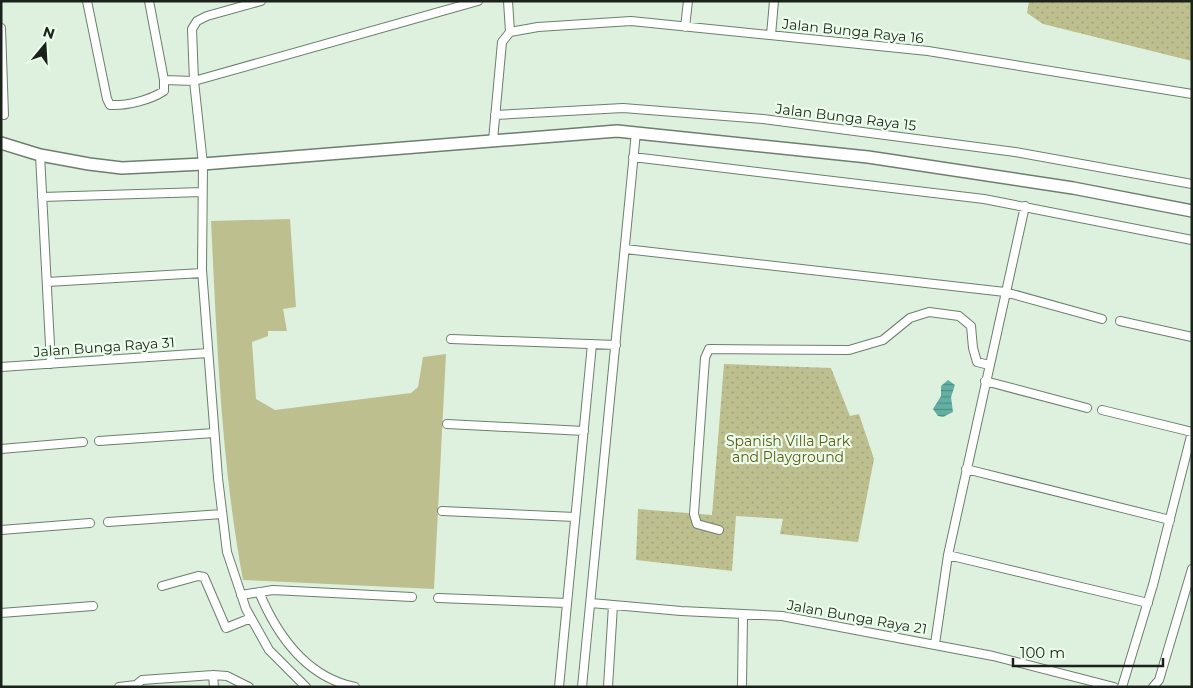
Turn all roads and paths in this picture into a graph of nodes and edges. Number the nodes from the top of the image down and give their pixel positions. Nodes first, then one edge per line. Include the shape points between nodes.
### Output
1 (87, 1) edge
2 (149, 1) edge
3 (261, 1) edge
4 (478, 1) edge
5 (508, 1) edge
6 (688, 1) edge
7 (774, 1) edge
8 (685, 27) junction
9 (1, 28) edge
10 (510, 32) junction
11 (771, 35) junction
12 (164, 80) junction
13 (194, 82) junction
14 (1192, 94) edge
15 (1, 114) edge
16 (495, 115) junction
17 (636, 132) junction
18 (493, 140) junction
19 (1, 143) edge
20 (40, 155) junction
21 (633, 157) junction
22 (203, 164) junction
23 (1192, 184) edge
24 (202, 192) junction
25 (42, 198) junction
26 (1025, 206) junction
27 (1192, 210) edge
28 (1192, 240) edge
29 (625, 249) junction
30 (202, 273) junction
31 (47, 282) junction
32 (1005, 292) junction
33 (1102, 319) dead end
34 (1120, 321) dead end
35 (451, 338) dead end
36 (1192, 338) edge
37 (592, 344) junction
38 (616, 345) junction
39 (208, 353) junction
40 (51, 364) junction
41 (988, 365) junction
42 (1, 367) edge
43 (985, 381) junction
44 (1087, 408) dead end
45 (1102, 410) dead end
46 (447, 424) dead end
47 (584, 431) junction
48 (1192, 432) edge
49 (214, 433) junction
50 (99, 441) dead end
51 (82, 442) dead end
52 (1, 448) edge
53 (966, 470) junction
54 (442, 511) dead end
55 (222, 514) junction
56 (575, 518) junction
57 (1170, 520) junction
58 (108, 522) dead end
59 (90, 524) dead end
60 (1, 530) edge
61 (719, 530) dead end
62 (948, 554) junction
63 (1192, 569) edge
64 (162, 586) dead end
65 (259, 592) junction
66 (241, 595) junction
67 (412, 596) dead end
68 (438, 598) dead end
69 (591, 603) junction
70 (1148, 603) junction
71 (567, 604) junction
72 (93, 606) dead end
73 (613, 606) junction
74 (1, 613) edge
75 (743, 614) junction
76 (251, 618) junction
77 (935, 644) junction
78 (213, 675) junction
79 (136, 686) edge
80 (119, 687) edge
81 (214, 687) edge
82 (249, 687) edge
83 (306, 687) edge
84 (354, 687) edge
85 (559, 687) edge
86 (582, 687) edge
87 (608, 687) edge
88 (742, 687) edge
89 (1114, 687) edge
90 (1122, 687) edge
91 (1153, 687) edge

1 - 12 street via 110,105 120,106 158,95 164,91
2 - 12 street
3 - 13 street via 197,21 191,40
4 - 13 street
5 - 10 street
6 - 8 street
7 - 11 street
8 - 10 street, Jalan Bunga Raya 16 via 631,21
8 - 11 street, Jalan Bunga Raya 16
9 - 15 street via 4,115
10 - 16 street via 502,42
11 - 14 street, Jalan Bunga Raya 16 via 928,51
12 - 13 street
13 - 22 street
16 - 18 street
16 - 23 street, Jalan Bunga Raya 15 via 623,108 763,119 1015,152
17 - 18 street
17 - 21 street
17 - 27 street via 868,157 1073,188
18 - 22 street
19 - 20 street
20 - 22 street via 122,168
20 - 25 street
21 - 26 street via 897,187
21 - 29 street
22 - 24 street
24 - 25 street
24 - 30 street
25 - 31 street
26 - 28 street
26 - 32 street
29 - 32 street
29 - 38 street
30 - 31 street
30 - 39 street
31 - 40 street
32 - 33 street
32 - 41 street
34 - 36 street
35 - 37 street
37 - 38 street
37 - 47 street
38 - 69 street
39 - 40 street, Jalan Bunga Raya 31
39 - 49 street
40 - 42 street, Jalan Bunga Raya 31
41 - 43 street
41 - 61 street via 978,362 971,326 950,313 918,314 883,340 849,350 709,349 705,358 694,514 697,524
43 - 44 street
43 - 53 street
45 - 48 street
46 - 47 street
47 - 56 street
48 - 57 street
49 - 50 street
49 - 55 street
51 - 52 street
53 - 57 street
53 - 62 street
54 - 56 street
55 - 58 street
55 - 66 street via 227,552
56 - 71 street
57 - 70 street
59 - 60 street
62 - 70 street
62 - 77 street
63 - 91 street via 1159,680
64 - 76 street via 204,577 226,628
65 - 66 street
65 - 67 street
65 - 84 street via 271,620 300,658 341,684
66 - 76 street
68 - 71 street
69 - 73 street, Jalan Bunga Raya 21
69 - 86 street
70 - 90 street
71 - 85 street
72 - 74 street
73 - 75 street, Jalan Bunga Raya 21
73 - 87 street
75 - 77 street, Jalan Bunga Raya 21 via 782,616
75 - 88 street
76 - 83 street via 268,650
77 - 89 street, Jalan Bunga Raya 21
78 - 79 street via 142,680
78 - 81 street
78 - 82 street via 226,676
79 - 80 street

